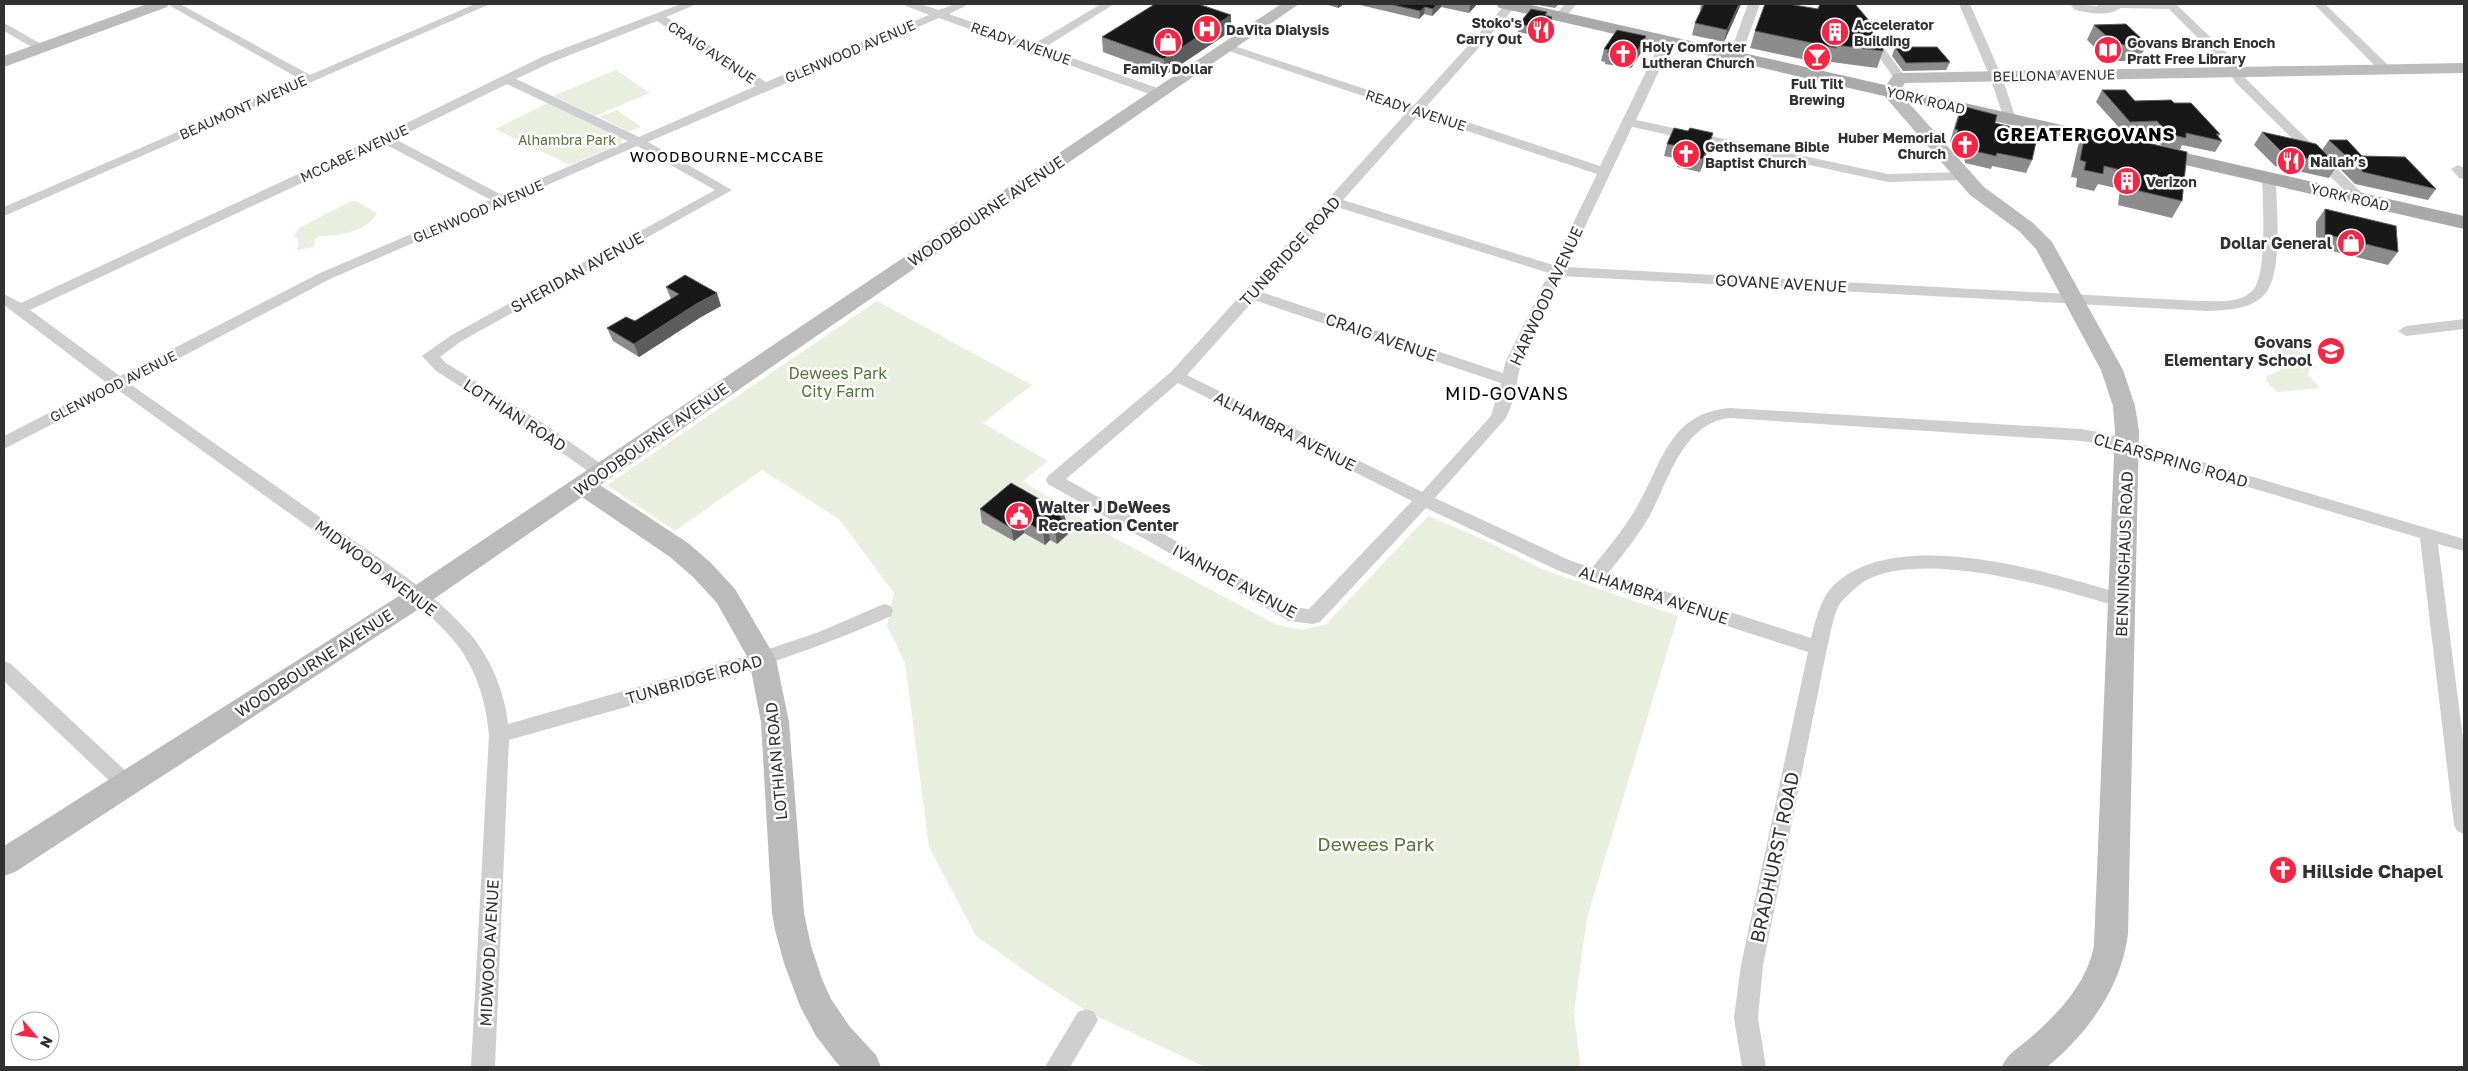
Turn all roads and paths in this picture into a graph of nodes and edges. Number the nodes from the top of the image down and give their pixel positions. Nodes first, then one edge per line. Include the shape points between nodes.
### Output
1 (160, 4) edge
2 (172, 4) edge
3 (484, 4) edge
4 (691, 4) edge
5 (910, 4) edge
6 (964, 4) edge
7 (1109, 4) edge
8 (1291, 4) edge
9 (1508, 4) edge
10 (1754, 4) edge
11 (1836, 4) edge
12 (1964, 4) edge
13 (2076, 4) edge
14 (2102, 4) edge
15 (2319, 4) edge
16 (1848, 5) edge
17 (2171, 5) edge
18 (2121, 6) junction
19 (1566, 10) edge
20 (937, 14) junction
21 (658, 17) junction
22 (4, 26) edge
23 (1667, 41) junction
24 (1227, 47) junction
25 (41, 48) junction
26 (1036, 48) junction
27 (1735, 56) junction
28 (4, 62) edge
29 (2464, 68) edge
30 (2385, 69) junction
31 (2235, 72) junction
32 (1996, 77) junction
33 (309, 79) junction
34 (506, 79) junction
35 (1895, 85) junction
36 (765, 86) junction
37 (1159, 93) junction
38 (1416, 110) junction
39 (2010, 119) junction
40 (1628, 122) junction
41 (385, 139) junction
42 (636, 143) junction
43 (1604, 172) junction
44 (1964, 176) junction
45 (2269, 178) junction
46 (2361, 199) junction
47 (503, 200) junction
48 (1334, 202) junction
49 (4, 212) edge
50 (2464, 223) edge
51 (1556, 271) junction
52 (1252, 294) junction
53 (4, 298) edge
54 (2074, 299) junction
55 (19, 310) junction
56 (2464, 324) edge
57 (2406, 331) dead end
58 (430, 356) joint
59 (1177, 376) junction
60 (1509, 380) junction
61 (118, 383) junction
62 (4, 443) edge
63 (2127, 446) junction
64 (592, 479) junction
65 (1054, 480) joint
66 (1424, 500) junction
67 (2428, 534) junction
68 (2464, 545) edge
69 (1595, 577) junction
70 (418, 596) junction
71 (2122, 601) junction
72 (884, 611) dead end
73 (1313, 617) joint
74 (1818, 648) junction
75 (762, 659) junction
76 (4, 668) edge
77 (499, 735) junction
78 (125, 783) junction
79 (2464, 825) edge
80 (4, 862) edge
81 (1086, 1020) dead end
82 (483, 1067) edge
83 (864, 1067) edge
84 (1057, 1067) edge
85 (1754, 1067) edge
86 (2019, 1067) edge

1 - 25 street
2 - 33 street
3 - 33 street, BEAUMONT AVENUE
4 - 21 street, MCCABE AVENUE
5 - 20 street, READY AVENUE
6 - 20 street, GLENWOOD AVENUE
7 - 26 street
8 - 24 street, WOODBOURNE AVENUE
9 - 19 main road, YORK ROAD
9 - 38 street, TUNBRIDGE ROAD
10 - 27 street
11 - 16 street
12 - 32 street
13 - 18 street via 2079,8 2092,10
14 - 18 street
15 - 30 street
16 - 35 street, BENNINGHAUS ROAD
17 - 18 street
17 - 31 street
19 - 23 main road, YORK ROAD
20 - 26 street, READY AVENUE
20 - 36 street, GLENWOOD AVENUE
21 - 34 street, MCCABE AVENUE via 548,59
21 - 36 street, CRAIG AVENUE
22 - 25 street
23 - 27 main road, YORK ROAD
23 - 40 street, HARWOOD AVENUE
24 - 37 street, WOODBOURNE AVENUE
24 - 38 street, READY AVENUE
25 - 28 street
26 - 37 street, READY AVENUE
27 - 35 main road, YORK ROAD
29 - 30 street, BELLONA AVENUE
30 - 31 street, BELLONA AVENUE
31 - 32 street, BELLONA AVENUE
31 - 46 street
32 - 35 street, BELLONA AVENUE
32 - 39 street
33 - 49 street, BEAUMONT AVENUE
34 - 41 street, MCCABE AVENUE
34 - 42 street via 628,136
35 - 39 main road, YORK ROAD
35 - 44 street, BENNINGHAUS ROAD
36 - 42 street, GLENWOOD AVENUE
37 - 64 street, WOODBOURNE AVENUE
38 - 43 street, READY AVENUE
38 - 48 street, TUNBRIDGE ROAD
39 - 45 main road, YORK ROAD
40 - 43 street, HARWOOD AVENUE
40 - 44 street via 1888,178
41 - 47 street
41 - 55 street, MCCABE AVENUE
42 - 47 street, GLENWOOD AVENUE
42 - 58 street, SHERIDAN AVENUE via 725,190
43 - 51 street, HARWOOD AVENUE
44 - 54 street, BENNINGHAUS ROAD via 1977,191 2042,242
45 - 46 main road, YORK ROAD
45 - 54 street, GOVANE AVENUE via 2267,277 2261,291 2239,302 2198,306
46 - 50 main road, YORK ROAD
47 - 61 street, GLENWOOD AVENUE via 325,276
48 - 51 street, GOVANE AVENUE
48 - 52 street, TUNBRIDGE ROAD
51 - 54 street, GOVANE AVENUE
51 - 60 street, HARWOOD AVENUE via 1513,363
52 - 59 street, TUNBRIDGE ROAD
52 - 60 street, CRAIG AVENUE
53 - 55 street, MIDWOOD AVENUE
54 - 63 street, BENNINGHAUS ROAD via 2119,386
55 - 61 street, MIDWOOD AVENUE
56 - 57 street
58 - 64 street, LOTHIAN ROAD via 440,367 538,427
59 - 65 street, TUNBRIDGE ROAD
59 - 66 street, ALHAMBRA AVENUE
60 - 66 street, HARWOOD AVENUE via 1498,418
61 - 62 street, GLENWOOD AVENUE
61 - 70 street, MIDWOOD AVENUE
63 - 67 street, CLEARSPRING ROAD
63 - 69 street, CLEARSPRING ROAD via 2081,435 1749,412 1714,415 1694,426 1680,442 1642,514
63 - 71 street, BENNINGHAUS ROAD
64 - 70 street, WOODBOURNE AVENUE
64 - 75 street, LOTHIAN ROAD via 702,570 726,596
65 - 73 street, IVANHOE AVENUE via 1290,614
66 - 69 street, ALHAMBRA AVENUE
66 - 73 street, HARWOOD AVENUE
67 - 68 street, CLEARSPRING ROAD
67 - 79 street
69 - 74 street, ALHAMBRA AVENUE
70 - 77 street, MIDWOOD AVENUE via 464,640 478,660 498,712
70 - 78 street, WOODBOURNE AVENUE
71 - 74 street via 1974,564 1898,565 1870,570 1835,597
71 - 86 street, BENNINGHAUS ROAD via 2109,954 2087,1000 2038,1054
72 - 75 street, TUNBRIDGE ROAD via 826,637
74 - 85 street, BRADHURST ROAD via 1752,965 1746,1018
75 - 77 street, TUNBRIDGE ROAD
75 - 83 street, LOTHIAN ROAD via 775,722 792,939 801,970 815,1000 838,1038
76 - 78 street
77 - 82 street, MIDWOOD AVENUE
78 - 80 street, WOODBOURNE AVENUE
81 - 84 street

